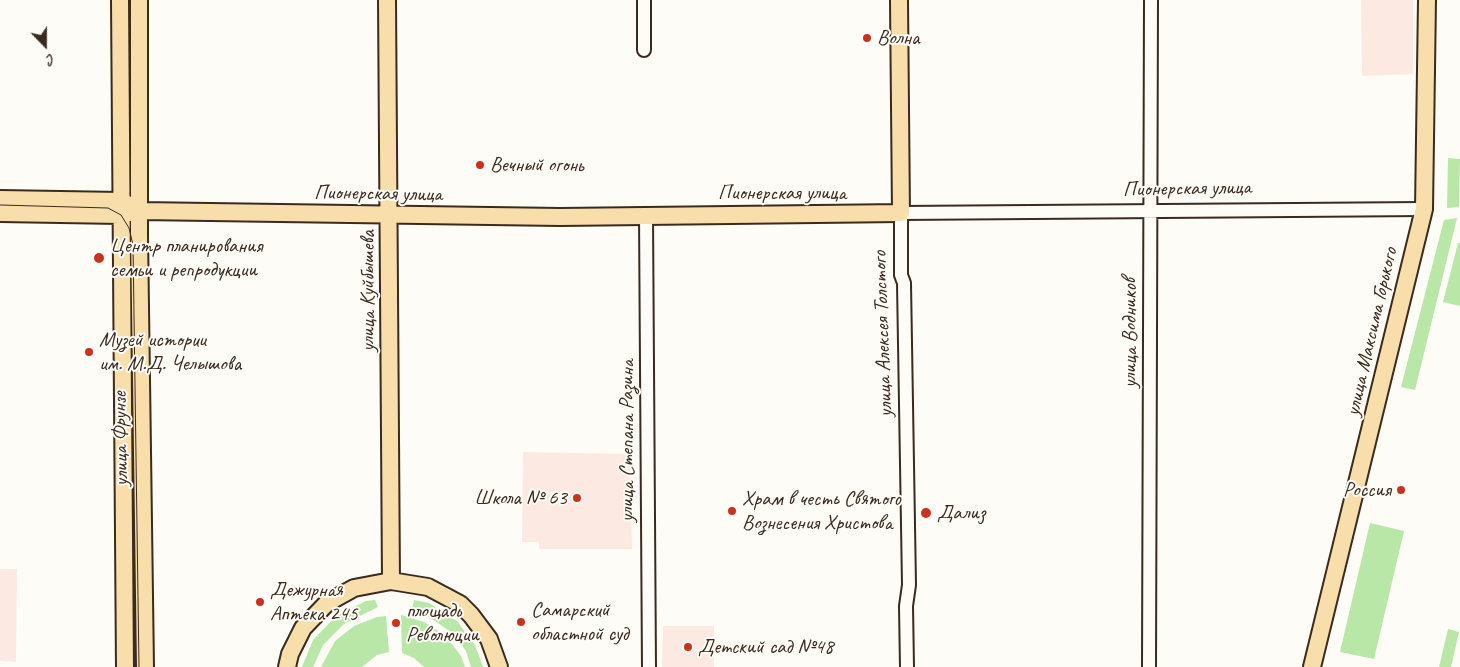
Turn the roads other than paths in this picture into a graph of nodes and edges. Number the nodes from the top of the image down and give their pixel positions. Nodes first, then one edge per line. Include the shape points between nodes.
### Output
1 (120, 0) edge
2 (139, 0) edge
3 (387, 0) edge
4 (644, 0) edge
5 (899, 0) edge
6 (1151, 0) edge
7 (1427, 0) edge
8 (644, 50) dead end
9 (0, 199) edge
10 (121, 208) junction
11 (1424, 209) junction
12 (1150, 210) junction
13 (140, 211) junction
14 (901, 213) junction
15 (0, 214) edge
16 (389, 215) junction
17 (646, 215) junction
18 (391, 581) junction
19 (125, 667) edge
20 (145, 667) edge
21 (287, 667) edge
22 (499, 667) edge
23 (648, 667) edge
24 (907, 667) edge
25 (1149, 667) edge
26 (1312, 667) edge

1 - 10 main road, улица Фрунзе
2 - 13 main road, улица Фрунзе
3 - 16 main road, улица Куйбышева
4 - 8 street
5 - 14 main road, улица Алексея Толстого
6 - 12 street, улица Водников
7 - 11 main road, улица Максима Горького
9 - 10 main road, Пионерская улица
10 - 13 main road, Пионерская улица
10 - 15 main road, Пионерская улица
10 - 19 main road, улица Фрунзе
11 - 12 street, Пионерская улица
11 - 26 main road, улица Максима Горького
12 - 14 street, Пионерская улица
12 - 25 street, улица Водников
13 - 16 main road, Пионерская улица
13 - 20 main road, улица Фрунзе
14 - 17 main road, Пионерская улица
14 - 24 street, улица Алексея Толстого via 900,275 904,283 907,419
16 - 17 main road, Пионерская улица
16 - 18 main road, улица Куйбышева
17 - 23 street, улица Степана Разина
18 - 21 main road via 354,588 327,603 303,628
18 - 22 main road via 428,587 460,604 489,639

